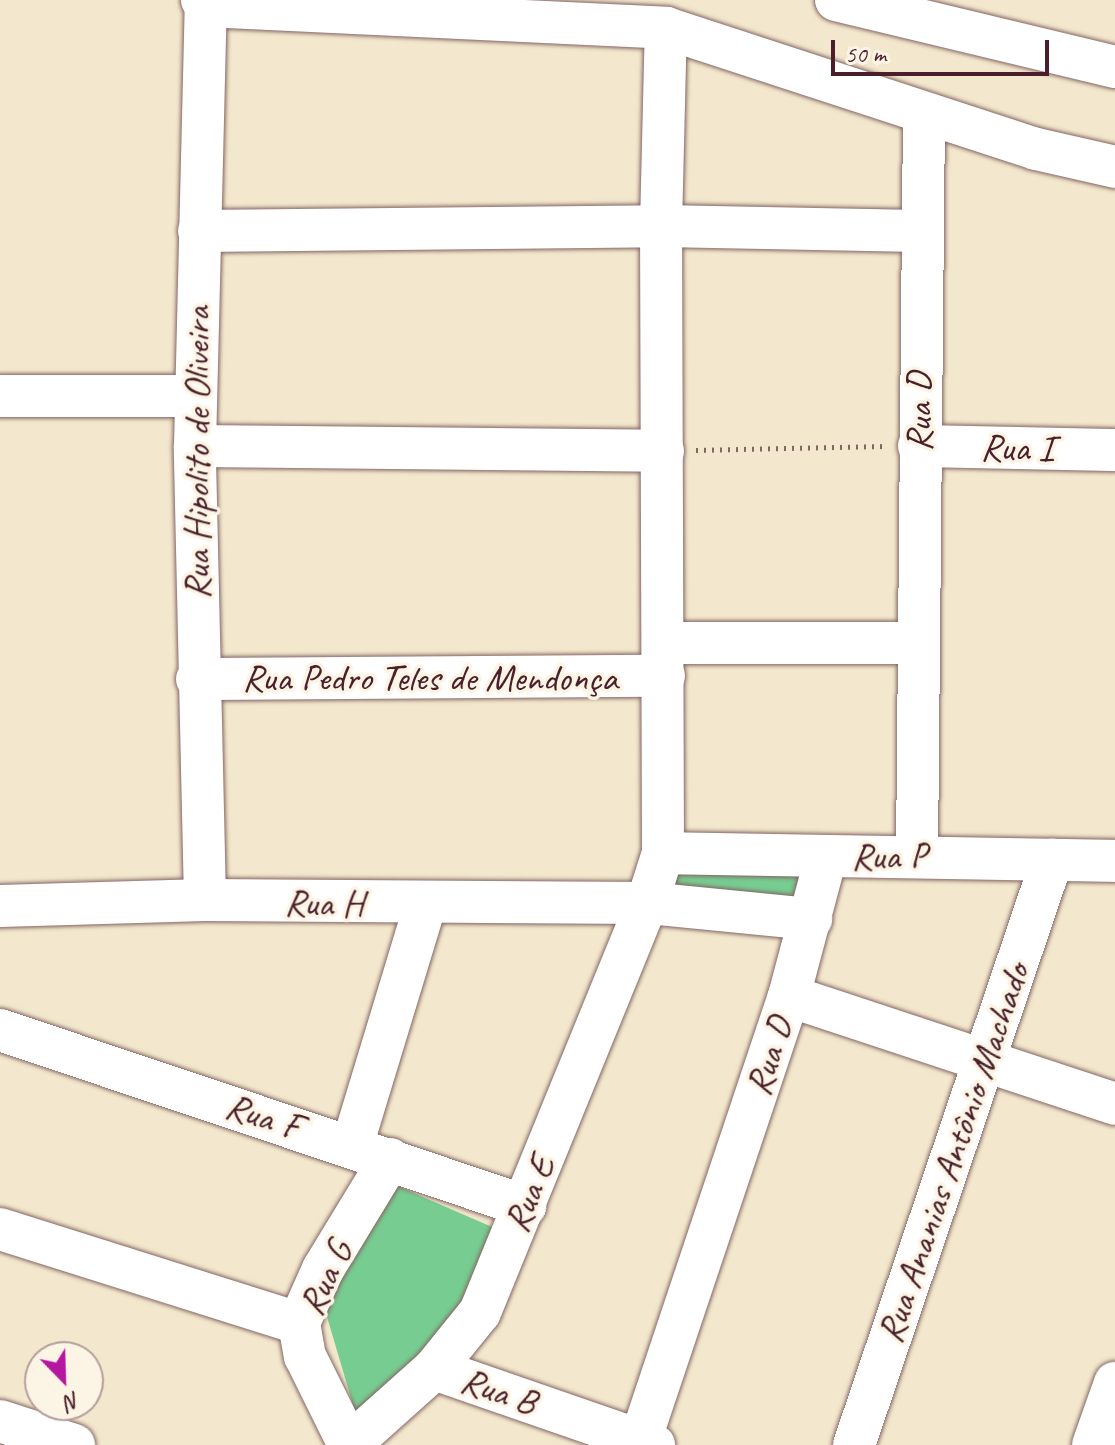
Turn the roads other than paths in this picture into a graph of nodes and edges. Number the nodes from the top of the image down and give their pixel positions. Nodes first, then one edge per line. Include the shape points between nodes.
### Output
1 (836, 0) edge
2 (204, 3) edge
3 (882, 5) edge
4 (666, 28) junction
5 (1115, 67) edge
6 (924, 113) junction
7 (1115, 167) edge
8 (661, 226) junction
9 (199, 231) junction
10 (919, 231) junction
11 (0, 396) edge
12 (196, 396) junction
13 (195, 446) junction
14 (919, 446) junction
15 (1115, 450) edge
16 (663, 451) junction
17 (916, 643) junction
18 (664, 659) junction
19 (197, 679) junction
20 (663, 853) junction
21 (917, 855) junction
22 (826, 857) junction
23 (1052, 860) junction
24 (1115, 861) edge
25 (205, 900) junction
26 (647, 903) junction
27 (425, 905) junction
28 (0, 906) edge
29 (811, 919) junction
30 (789, 996) junction
31 (0, 1030) edge
32 (984, 1061) junction
33 (1115, 1104) edge
34 (371, 1153) junction
35 (525, 1206) junction
36 (0, 1229) edge
37 (299, 1323) junction
38 (434, 1369) junction
39 (1115, 1383) edge
40 (0, 1421) edge
41 (647, 1443) edge
42 (74, 1445) edge
43 (349, 1445) edge
44 (854, 1445) edge
45 (1093, 1445) edge

1 - 3 street
2 - 4 street
2 - 9 street, Rua Hipolito de Oliveira
3 - 5 street
4 - 6 street via 714,39
4 - 8 street
6 - 7 street via 1036,149
6 - 10 street, Rua D
8 - 9 street
8 - 10 street
8 - 16 street
9 - 12 street, Rua Hipolito de Oliveira
10 - 14 street, Rua D
11 - 12 street
12 - 13 street, Rua Hipolito de Oliveira
13 - 16 street
13 - 19 street, Rua Hipolito de Oliveira
14 - 15 street, Rua I
14 - 17 street, Rua D
16 - 18 street
17 - 18 street, Rua Pedro Teles de Mendonça
17 - 21 street, Rua D
18 - 19 street, Rua Pedro Teles de Mendonça
18 - 20 street
19 - 25 street, Rua Hipolito de Oliveira
20 - 22 street, Rua P
20 - 26 street
21 - 22 street, Rua P
21 - 23 street, Rua P
22 - 29 street
23 - 24 street, Rua P
23 - 32 street, Rua Ananias Antônio Machado
25 - 27 street, Rua H
25 - 28 street, Rua H
26 - 27 street, Rua H
26 - 29 street, Rua H
26 - 35 street, Rua E
27 - 34 street, Rua G
29 - 30 street
30 - 32 street, Rua D
30 - 41 street, Rua D
31 - 34 street, Rua F
32 - 33 street, Rua D
32 - 44 street, Rua Ananias Antônio Machado
34 - 35 street, Rua F
34 - 37 street, Rua G
35 - 38 street, Rua E via 480,1312
36 - 37 street
37 - 43 street, Rua G via 305,1356
38 - 41 street, Rua B
38 - 43 street, Rua E
39 - 45 street
40 - 42 street

